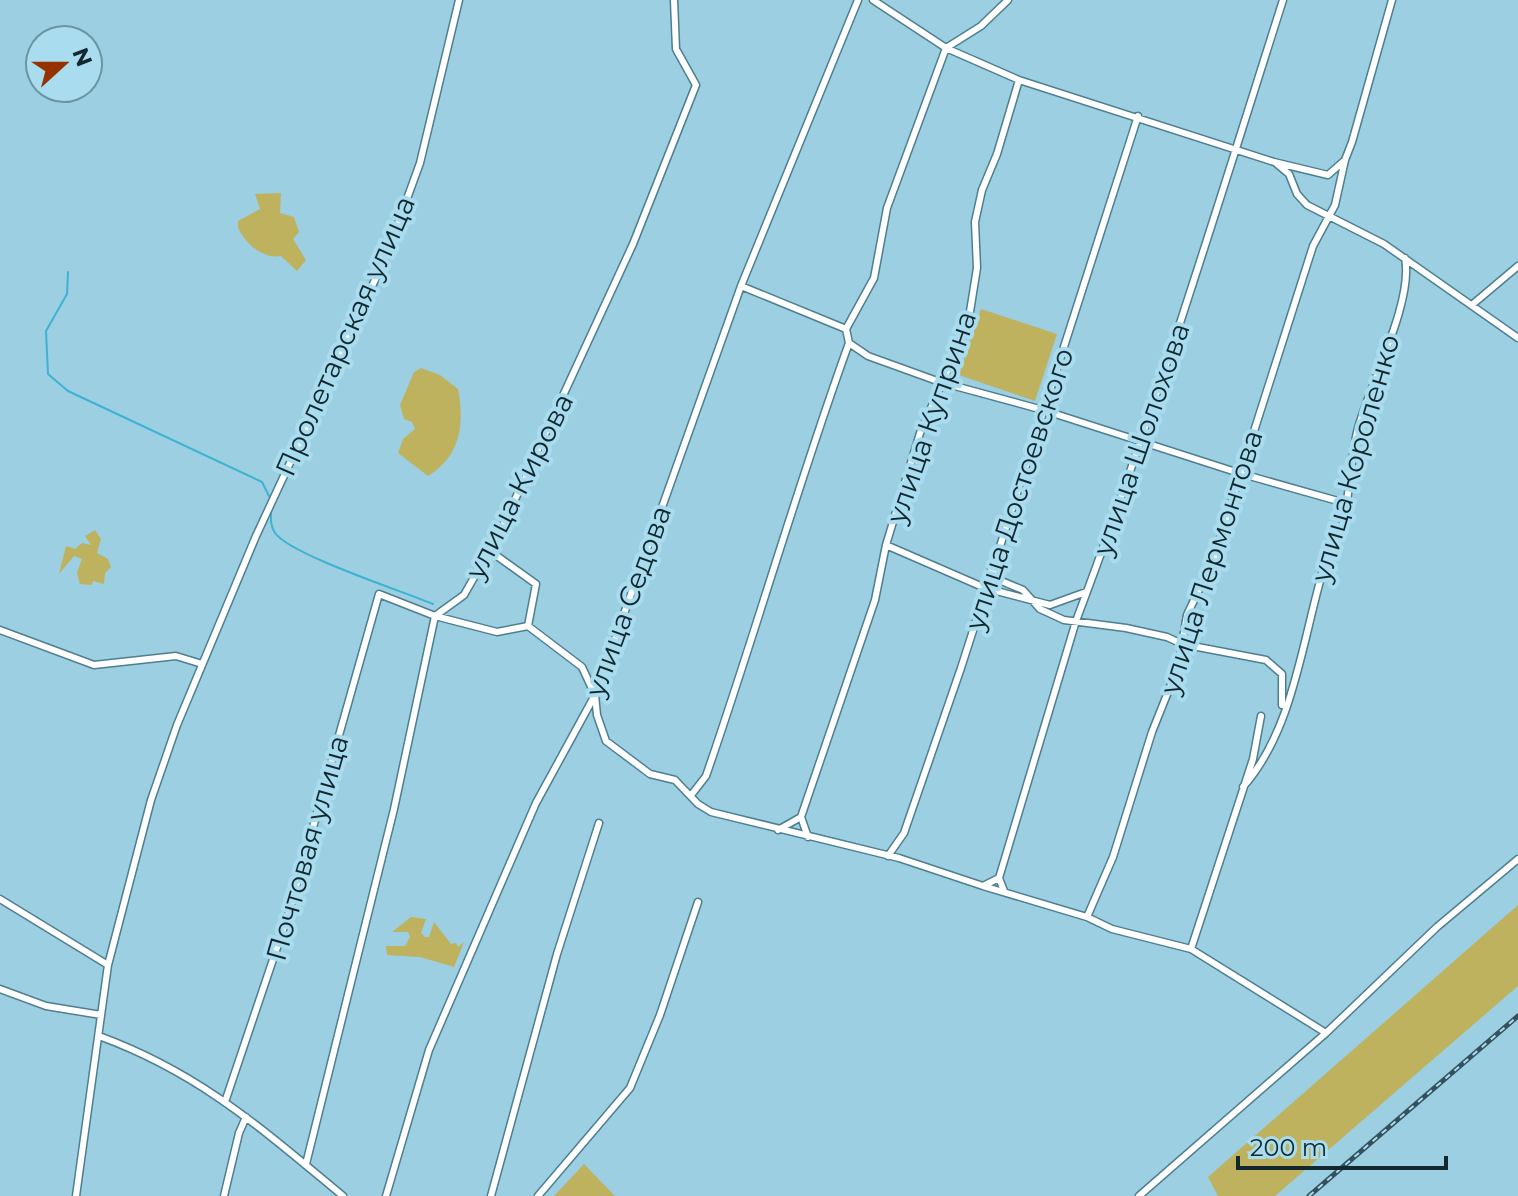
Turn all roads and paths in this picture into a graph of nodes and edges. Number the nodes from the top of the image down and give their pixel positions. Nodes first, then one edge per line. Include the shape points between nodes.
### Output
1 (459, 0) edge
2 (674, 0) edge
3 (858, 0) edge
4 (873, 0) edge
5 (1008, 0) edge
6 (1283, 0) edge
7 (1392, 0) edge
8 (946, 48) junction
9 (1019, 80) junction
10 (1138, 116) junction
11 (1236, 150) junction
12 (1345, 160) junction
13 (1274, 162) junction
14 (1330, 219) junction
15 (1405, 258) junction
16 (1518, 266) edge
17 (741, 286) junction
18 (1473, 304) junction
19 (846, 329) junction
20 (1518, 338) edge
21 (849, 343) junction
22 (940, 382) junction
23 (1043, 410) junction
24 (1139, 442) junction
25 (1239, 473) junction
26 (1345, 503) junction
27 (886, 545) junction
28 (490, 551) junction
29 (991, 568) junction
30 (985, 588) junction
31 (1086, 592) junction
32 (1030, 600) junction
33 (435, 616) junction
34 (1076, 621) junction
35 (528, 626) junction
36 (0, 630) edge
37 (1182, 644) junction
38 (202, 664) junction
39 (595, 695) junction
40 (586, 715) junction
41 (597, 715) junction
42 (1261, 716) dead end
43 (1278, 724) junction
44 (1243, 787) junction
45 (692, 794) junction
46 (801, 817) junction
47 (599, 823) dead end
48 (778, 830) junction
49 (808, 837) junction
50 (888, 856) junction
51 (1518, 859) edge
52 (999, 878) junction
53 (983, 886) junction
54 (1004, 891) junction
55 (0, 899) edge
56 (698, 902) dead end
57 (1087, 917) junction
58 (1191, 949) junction
59 (108, 965) junction
60 (0, 989) edge
61 (101, 1015) junction
62 (1326, 1033) junction
63 (99, 1036) junction
64 (226, 1099) junction
65 (246, 1117) junction
66 (306, 1164) junction
67 (76, 1196) edge
68 (224, 1196) edge
69 (343, 1196) edge
70 (386, 1196) edge
71 (491, 1196) edge
72 (538, 1196) edge
73 (1139, 1196) edge

1 - 38 street, Пролетарская улица via 420,163 387,254
2 - 28 street, улица Кирова via 676,49 696,85 633,244
3 - 17 street, улица Седова
4 - 8 street
5 - 8 street via 981,26
6 - 11 street, улица Шолохова
7 - 12 street, улица Лермонтова
8 - 9 street
8 - 19 street via 887,208 874,278
9 - 10 street
9 - 22 street, улица Куприна via 975,222 977,268 968,324
10 - 11 street
10 - 23 street, улица Достоевского
11 - 13 street
11 - 24 street, улица Шолохова
12 - 13 street via 1328,175
12 - 14 street, улица Лермонтова
13 - 14 street via 1289,174 1307,205
14 - 15 street
14 - 25 street, улица Лермонтова via 1313,246
15 - 18 street
15 - 26 street, улица Короленко via 1407,275 1358,430
16 - 18 street
17 - 19 street
17 - 39 street, улица Седова
18 - 20 street
19 - 21 street
21 - 22 street via 868,356
21 - 45 street via 711,762
22 - 23 street
22 - 27 street, улица Куприна
23 - 24 street
23 - 29 street, улица Достоевского
24 - 25 street
24 - 31 street, улица Шолохова
25 - 26 street
25 - 37 street, улица Лермонтова via 1213,560 1187,615
26 - 43 street, улица Короленко via 1343,524 1329,553
27 - 30 street
27 - 46 street, улица Куприна via 875,600
28 - 33 street, улица Кирова via 464,595
28 - 35 street via 536,584
29 - 30 street, улица Достоевского
29 - 32 street via 999,580 1023,590
30 - 32 street
30 - 50 street, улица Достоевского via 904,833
31 - 32 street via 1050,605
31 - 34 street, улица Шолохова
32 - 34 street via 1052,615
33 - 35 street via 497,632
33 - 64 street, Почтовая улица via 379,594 289,912
33 - 66 street via 394,809
34 - 37 street
34 - 52 street, улица Шолохова
35 - 39 street via 582,667
36 - 38 street via 94,665 176,656
37 - 43 street via 1266,660 1282,674
37 - 57 street, улица Лермонтова via 1113,857
38 - 59 street, Пролетарская улица via 151,800
39 - 40 street, улица Седова
39 - 41 street
40 - 41 street
40 - 70 street, улица Седова via 536,803 429,1050
41 - 45 street via 606,741 650,774 675,780
42 - 44 street, улица Короленко
43 - 44 street, улица Короленко via 1268,756
44 - 58 street, улица Короленко
45 - 48 street via 711,812
46 - 48 street
46 - 49 street
47 - 71 street
48 - 49 street
49 - 50 street
50 - 53 street
51 - 62 street via 1437,927
52 - 53 street
52 - 54 street
53 - 54 street
54 - 57 street
55 - 59 street
56 - 72 street via 630,1088
57 - 58 street via 1112,929
58 - 62 street
59 - 61 street, Пролетарская улица
60 - 61 street via 46,1006
61 - 63 street, Пролетарская улица
62 - 73 street
63 - 64 street via 179,1071
63 - 67 street, Пролетарская улица
64 - 65 street
65 - 66 street
65 - 68 street
66 - 69 street

